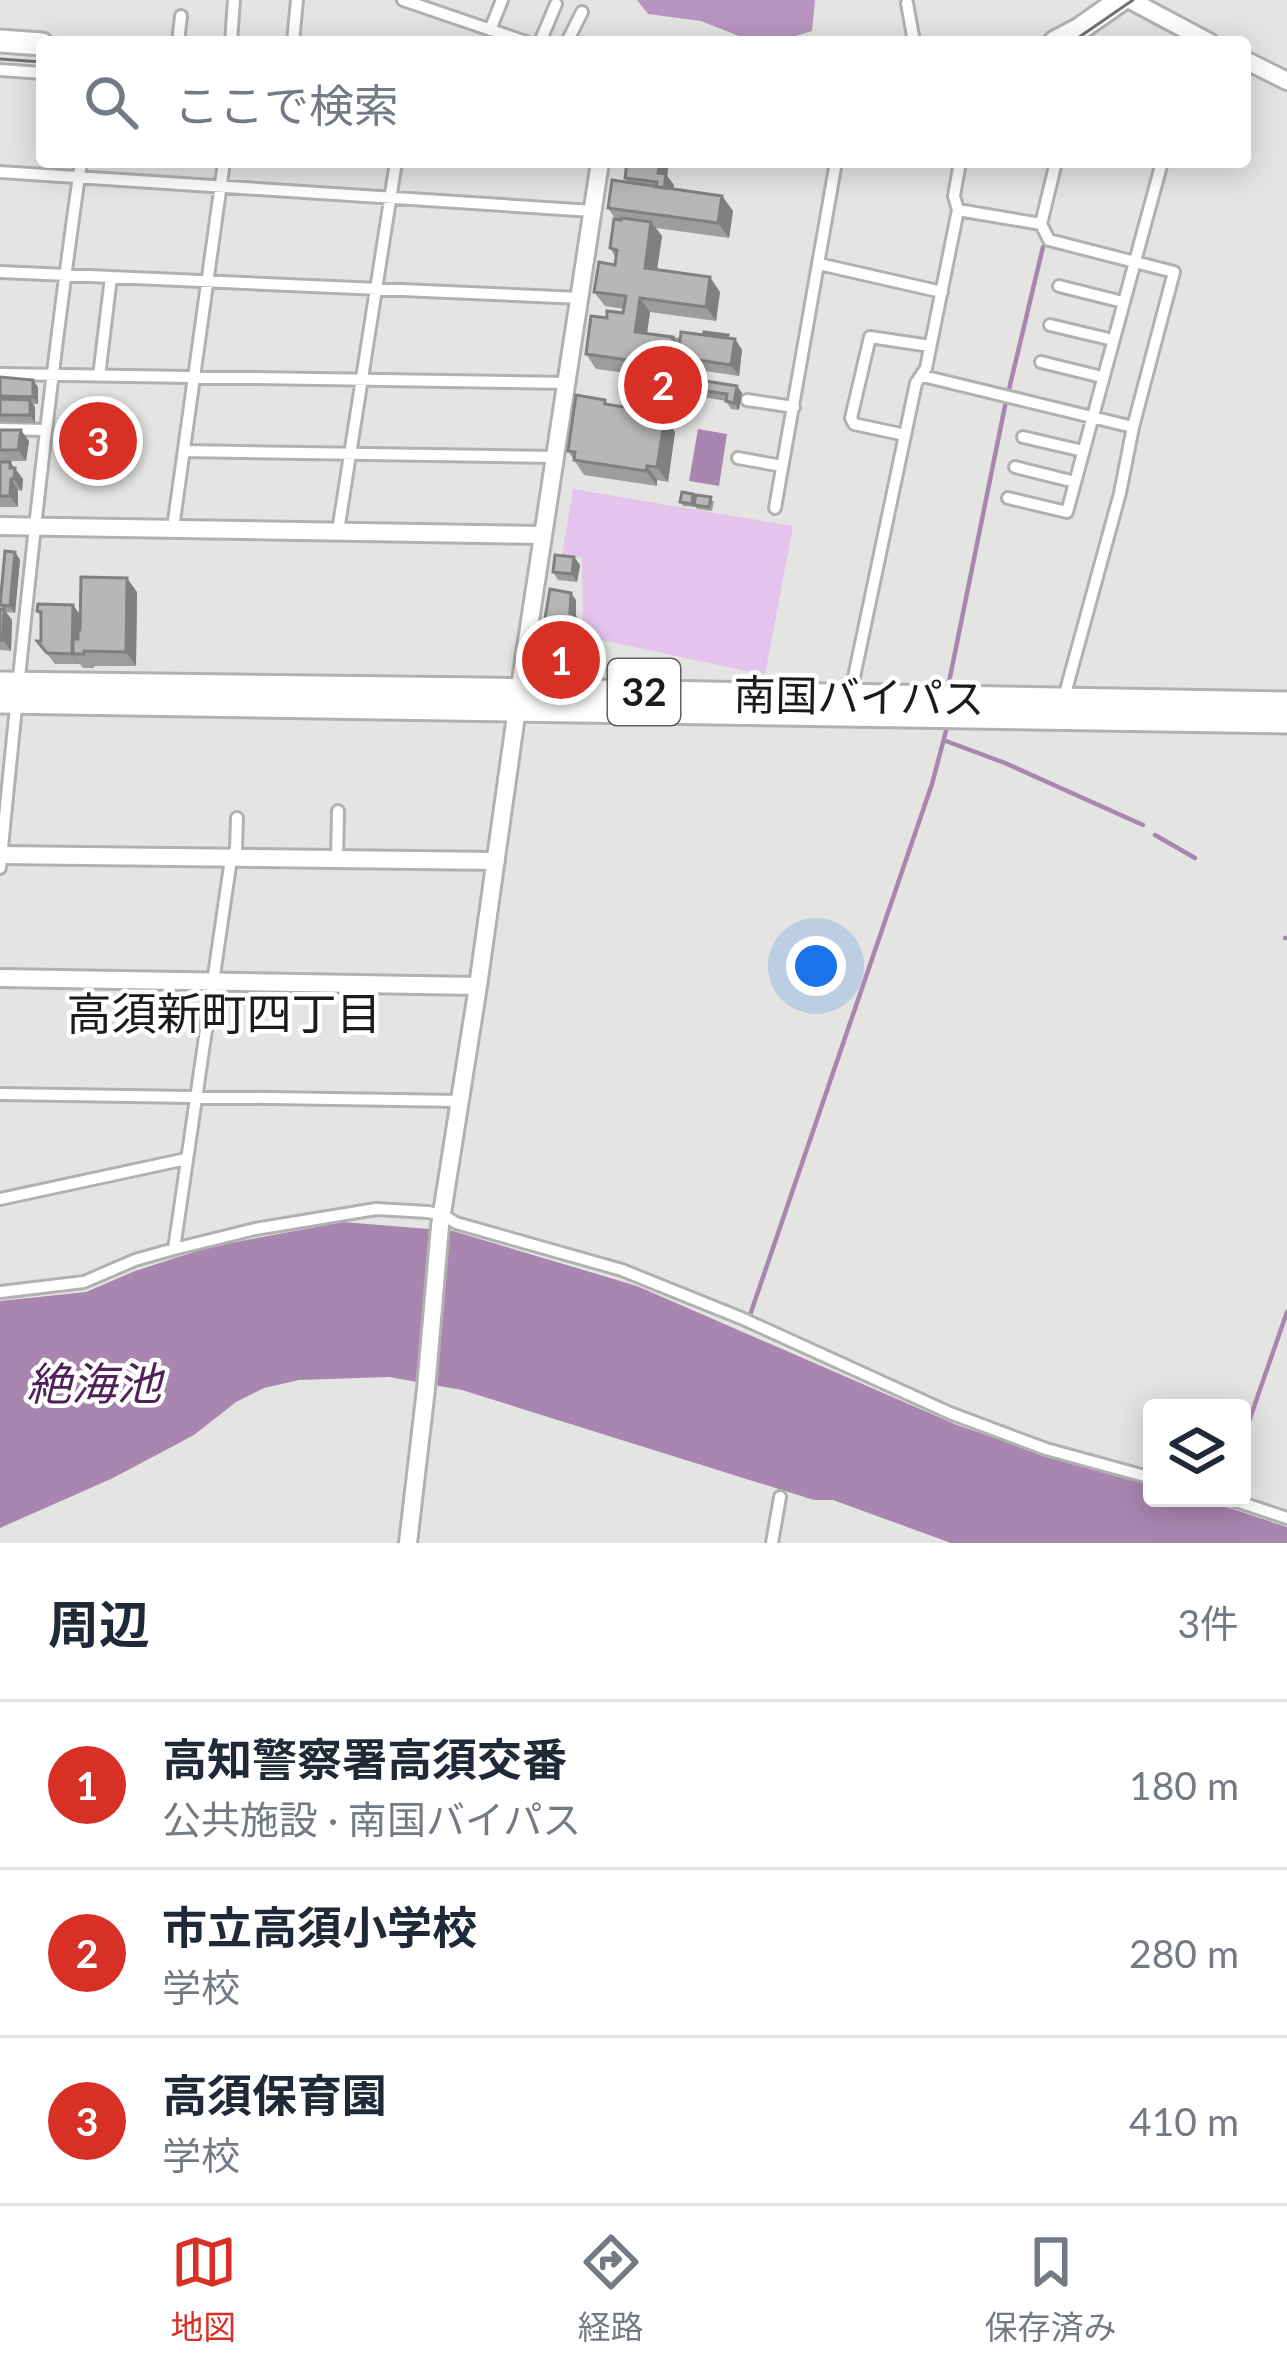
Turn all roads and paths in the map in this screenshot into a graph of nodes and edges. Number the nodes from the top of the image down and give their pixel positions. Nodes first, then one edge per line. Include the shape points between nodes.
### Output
1 (234, 0) edge
2 (297, 0) edge
3 (403, 0) edge
4 (502, 0) edge
5 (1121, 0) edge
6 (1130, 0) edge
7 (907, 3) dead end
8 (556, 4) dead end
9 (582, 12) dead end
10 (181, 16) dead end
11 (490, 30) junction
12 (179, 36) edge
13 (231, 36) edge
14 (294, 36) edge
15 (508, 36) edge
16 (543, 36) edge
17 (571, 36) edge
18 (913, 36) edge
19 (1079, 36) edge
20 (1194, 36) edge
21 (0, 41) edge
22 (36, 44) edge
23 (1251, 63) edge
24 (0, 70) edge
25 (36, 73) edge
26 (1287, 82) edge
27 (80, 168) edge
28 (223, 168) edge
29 (395, 168) edge
30 (599, 168) edge
31 (835, 168) edge
32 (959, 168) edge
33 (1055, 168) edge
34 (1160, 168) edge
35 (0, 172) edge
36 (79, 177) junction
37 (220, 187) junction
38 (391, 198) junction
39 (958, 210) junction
40 (592, 211) junction
41 (1041, 224) junction
42 (1133, 261) junction
43 (818, 264) junction
44 (0, 272) edge
45 (1174, 272) junction
46 (64, 274) junction
47 (1190, 276) dead end
48 (111, 277) junction
49 (207, 282) junction
50 (1059, 286) dead end
51 (376, 289) junction
52 (942, 292) junction
53 (580, 298) junction
54 (1123, 302) junction
55 (1050, 325) dead end
56 (1112, 340) junction
57 (930, 346) junction
58 (1041, 362) dead end
59 (0, 374) edge
60 (52, 375) junction
61 (99, 376) junction
62 (923, 376) junction
63 (1102, 377) junction
64 (194, 378) junction
65 (362, 380) junction
66 (566, 383) junction
67 (747, 400) dead end
68 (794, 407) junction
69 (1091, 418) junction
70 (1133, 427) junction
71 (0, 429) edge
72 (46, 430) junction
73 (904, 435) junction
74 (1023, 437) dead end
75 (184, 451) junction
76 (1083, 451) junction
77 (350, 454) junction
78 (555, 458) junction
79 (738, 458) dead end
80 (782, 466) junction
81 (1015, 467) dead end
82 (1075, 482) junction
83 (1008, 498) dead end
84 (775, 508) dead end
85 (0, 526) edge
86 (35, 527) junction
87 (173, 528) junction
88 (338, 531) junction
89 (543, 535) junction
90 (9, 693) edge
91 (850, 697) junction
92 (520, 700) junction
93 (1063, 701) junction
94 (1287, 703) edge
95 (1287, 722) edge
96 (338, 811) dead end
97 (237, 818) dead end
98 (1, 855) edge
99 (231, 860) junction
100 (337, 860) junction
101 (496, 861) junction
102 (0, 868) edge
103 (0, 978) edge
104 (213, 982) junction
105 (478, 986) junction
106 (0, 1094) edge
107 (196, 1097) junction
108 (460, 1102) junction
109 (186, 1159) junction
110 (0, 1199) edge
111 (442, 1220) junction
112 (174, 1249) junction
113 (0, 1292) edge
114 (1143, 1476) edge
115 (781, 1497) dead end
116 (1251, 1506) edge
117 (1287, 1518) edge
118 (408, 1543) edge
119 (772, 1543) edge

1 - 13 street
2 - 14 street
3 - 11 street
4 - 11 street
5 - 19 highway
6 - 20 street
7 - 18 street
8 - 16 street
9 - 17 street
10 - 12 street
11 - 15 street
21 - 22 highway
23 - 26 street
24 - 25 street
27 - 36 street
28 - 37 street
29 - 38 street
30 - 40 street
31 - 43 street
32 - 39 street
33 - 41 street
34 - 42 street
35 - 36 street
36 - 37 street
36 - 46 street
37 - 38 street
37 - 49 street
38 - 40 street
38 - 51 street
39 - 41 street
39 - 52 street
40 - 53 street
41 - 42 street via 1049,239
42 - 45 street
42 - 54 street
43 - 52 street
43 - 68 street
44 - 46 street
45 - 47 street
45 - 70 street
46 - 48 street
46 - 60 street
48 - 49 street
48 - 61 street
49 - 51 street
49 - 64 street
50 - 54 street
51 - 53 street
51 - 65 street
52 - 57 street
53 - 66 street
54 - 56 street
55 - 56 street
56 - 63 street
57 - 62 street
57 - 73 street via 870,338 851,418
58 - 63 street
59 - 60 street
60 - 61 street
60 - 72 street
61 - 64 street
62 - 69 street
62 - 73 street
63 - 69 street
64 - 65 street
64 - 75 street
65 - 66 street
65 - 77 street
66 - 78 street
67 - 68 street
68 - 80 street
69 - 70 street
69 - 76 street
70 - 93 street
71 - 72 street
72 - 86 street
73 - 91 street
74 - 76 street
75 - 77 street
75 - 87 street
76 - 82 street
77 - 78 street
77 - 88 street
78 - 89 street
79 - 80 street
80 - 84 street
81 - 82 street
82 - 83 street via 1067,512
85 - 86 street
86 - 87 street
86 - 90 street
87 - 88 street
88 - 89 street
89 - 92 street
90 - 92 highway, 南国バイパス / 32
90 - 98 street
91 - 92 highway, 南国バイパス / 32
91 - 93 highway, 南国バイパス / 32
92 - 95 highway, 南国バイパス / 32
92 - 101 street
93 - 94 highway, 南国バイパス / 32
96 - 100 street
97 - 99 street
98 - 99 street
98 - 102 street
99 - 100 street
99 - 104 street
100 - 101 street
101 - 105 street
103 - 104 street
104 - 105 street
104 - 107 street
105 - 108 street
106 - 107 street
107 - 108 street
107 - 109 street
108 - 111 street
109 - 110 street
109 - 112 street
111 - 112 street via 376,1209
111 - 114 street via 622,1270 969,1420
111 - 118 street
112 - 113 street via 84,1282
115 - 119 street
116 - 117 street

